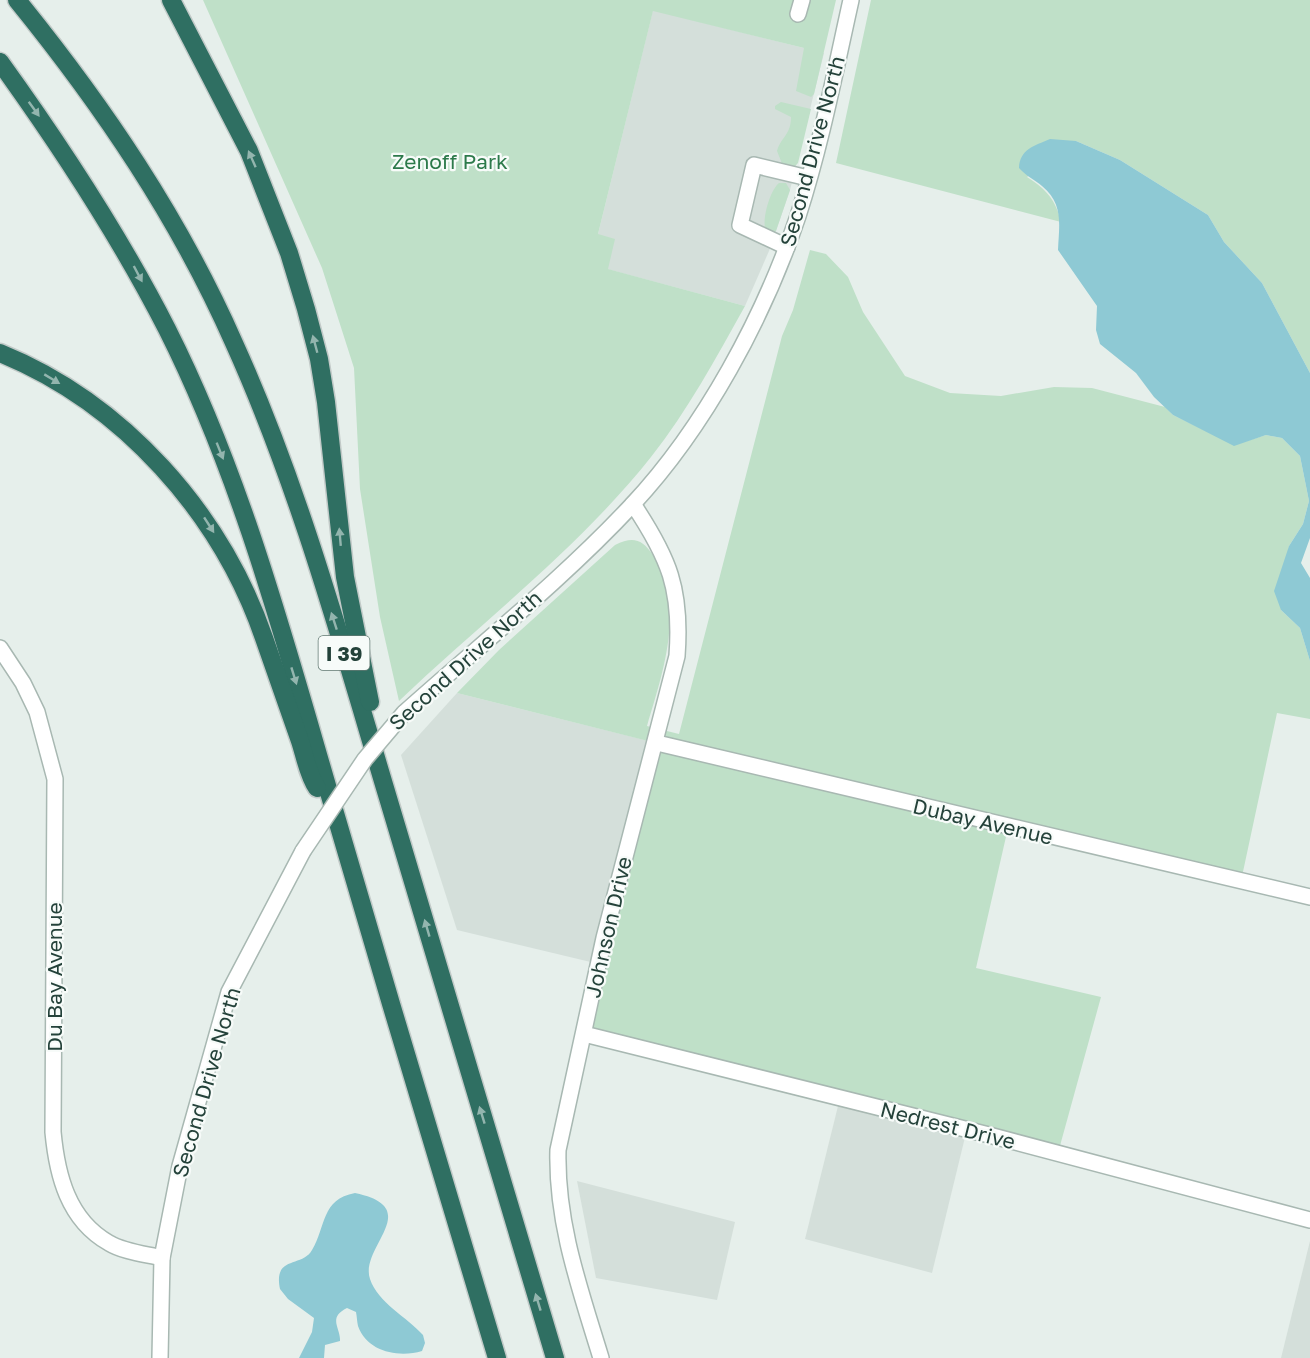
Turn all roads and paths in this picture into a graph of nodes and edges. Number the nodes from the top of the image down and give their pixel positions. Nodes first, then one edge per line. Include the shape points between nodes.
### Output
1 (17, 0) edge
2 (171, 0) edge
3 (851, 0) edge
4 (0, 62) edge
5 (808, 178) junction
6 (787, 247) junction
7 (0, 352) edge
8 (633, 504) junction
9 (0, 648) edge
10 (370, 739) junction
11 (657, 743) junction
12 (335, 813) junction
13 (1310, 897) edge
14 (584, 1034) junction
15 (1310, 1220) edge
16 (162, 1258) junction
17 (160, 1358) edge
18 (497, 1358) edge
19 (555, 1358) edge
20 (601, 1358) edge

10 -> 1 highway, I 39 via 283,465 234,342 150,181 82,83
10 -> 2 highway via 370,700 345,577 326,402 306,309 289,253 249,151
3 - 5 street, Second Drive North
4 -> 12 highway, I 39 via 118,237 199,399 223,457 274,609
5 - 6 street, Second Drive North
5 - 6 street via 754,165 740,225
6 - 8 street, Second Drive North via 762,305 715,393
7 -> 12 highway via 51,378 104,414 151,457 200,512 238,575 260,626 314,783
8 - 11 street, Johnson Drive via 660,544 672,576 680,622 677,656
8 - 16 street, Second Drive North, bridge via 584,553 405,713 365,759 303,850 229,992 180,1166
9 - 16 street, Du Bay Avenue via 36,712 55,779 53,1132 57,1168 71,1203 95,1233 109,1243
19 -> 10 highway, I 39
11 - 13 street, Dubay Avenue
11 - 14 street, Johnson Drive via 623,863
12 - 18 highway, I 39
14 - 15 street, Nedrest Drive
14 - 20 street, Johnson Drive via 562,1125 558,1176 564,1232
16 - 17 street, Second Drive North

